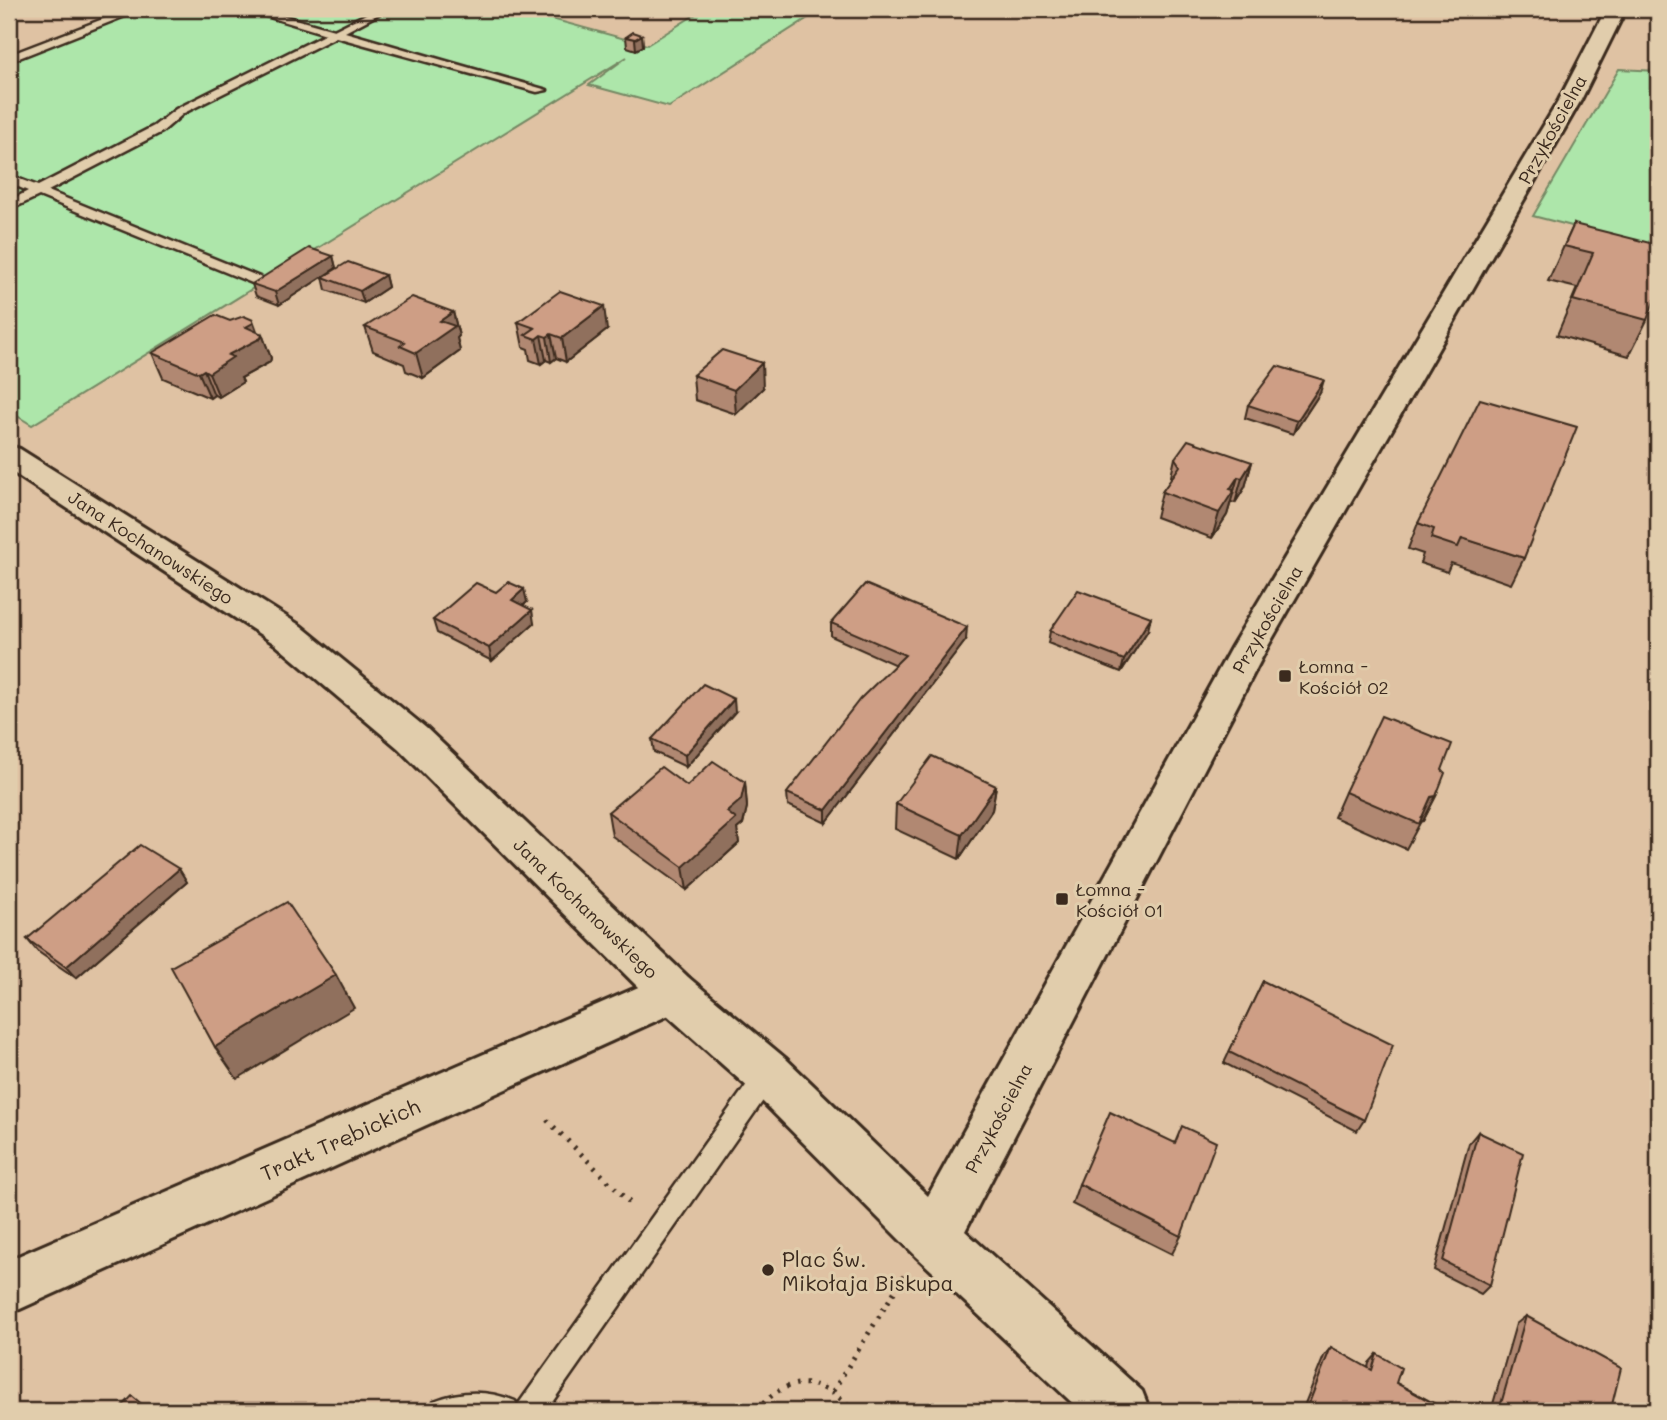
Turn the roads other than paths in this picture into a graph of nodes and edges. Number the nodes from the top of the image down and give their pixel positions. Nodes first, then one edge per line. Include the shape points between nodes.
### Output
1 (138, 9) edge
2 (248, 9) edge
3 (383, 9) edge
4 (1616, 9) edge
5 (337, 32) junction
6 (9, 58) edge
7 (541, 90) dead end
8 (9, 179) edge
9 (37, 191) junction
10 (9, 206) edge
11 (262, 283) edge
12 (9, 456) edge
13 (673, 992) junction
14 (768, 1074) junction
15 (921, 1254) junction
16 (9, 1287) edge
17 (444, 1411) edge
18 (505, 1411) edge
19 (529, 1411) edge
20 (1122, 1411) edge

1 - 6 lane
2 - 5 lane
3 - 5 lane
4 - 15 street, Przykościelna via 1570,100 1250,646
5 - 7 lane
5 - 9 lane via 180,111 158,129
8 - 9 lane
9 - 10 lane
9 - 11 lane
12 - 13 street, Jana Kochanowskiego via 288,635 412,738
13 - 14 street, Jana Kochanowskiego
13 - 16 street, Trakt Trębickich
14 - 15 street, Jana Kochanowskiego
14 - 19 lane
15 - 20 street, Jana Kochanowskiego
17 - 18 lane via 493,1406

